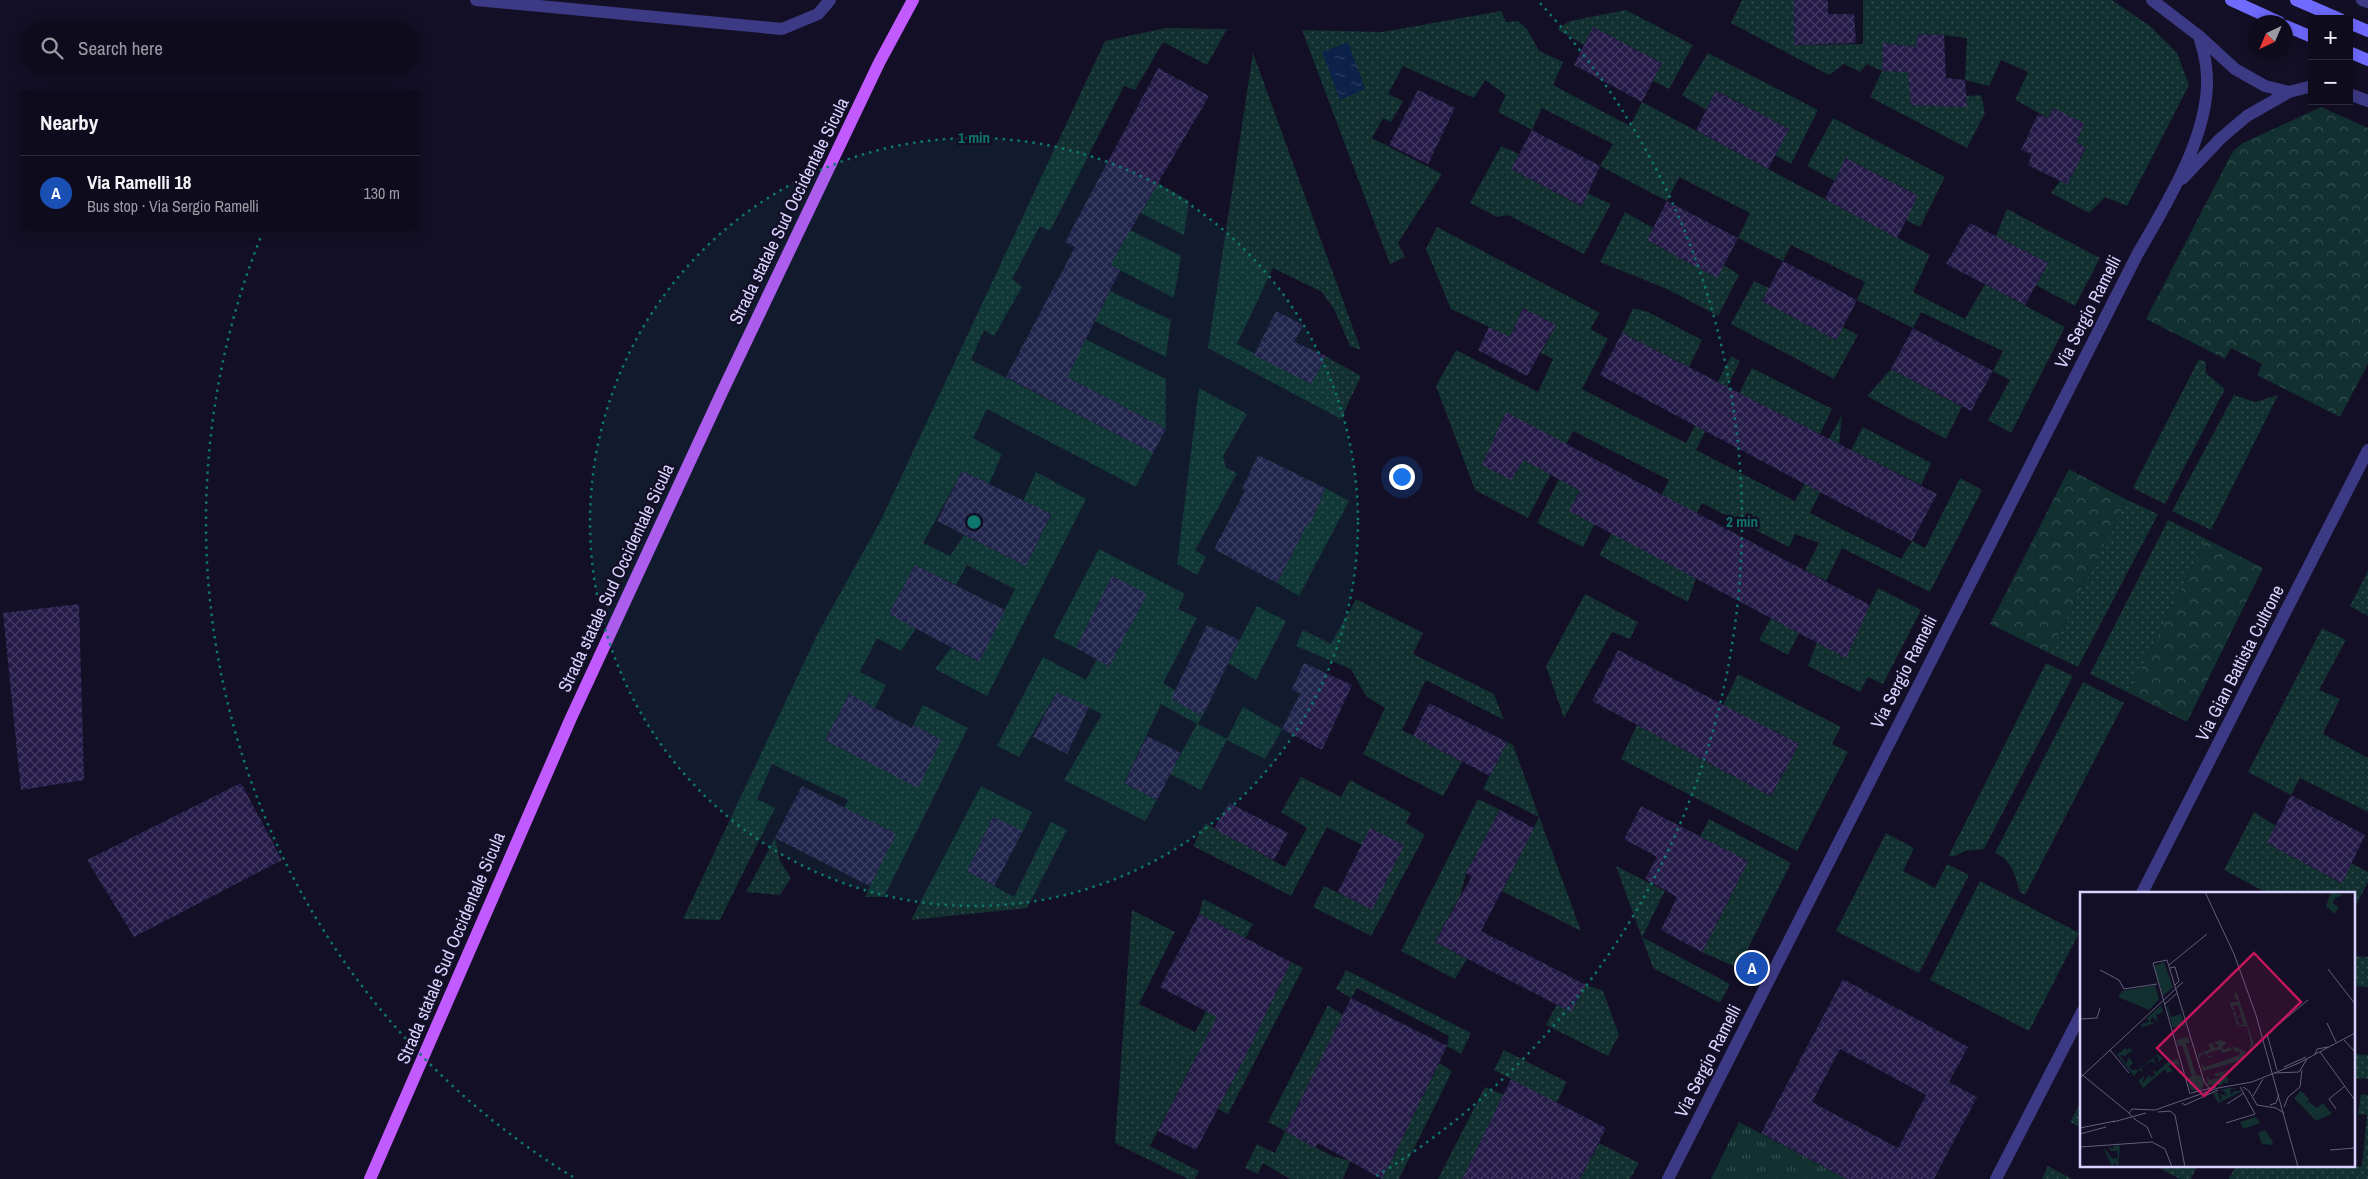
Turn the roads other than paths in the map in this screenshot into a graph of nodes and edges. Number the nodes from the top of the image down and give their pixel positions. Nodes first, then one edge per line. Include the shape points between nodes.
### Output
1 (476, 0) edge
2 (830, 0) edge
3 (913, 0) edge
4 (2152, 0) edge
5 (2231, 0) edge
6 (2296, 0) edge
7 (2362, 0) edge
8 (2368, 2) edge
9 (2264, 15) edge
10 (2331, 15) edge
11 (2353, 25) edge
12 (2293, 29) edge
13 (2368, 31) edge
14 (2308, 35) edge
15 (2199, 36) junction
16 (2353, 54) edge
17 (2368, 60) edge
18 (2308, 87) edge
19 (2289, 92) junction
20 (2353, 95) edge
21 (2368, 101) edge
22 (2177, 184) junction
23 (2368, 450) edge
24 (2143, 892) edge
25 (2080, 1016) edge
26 (370, 1179) edge
27 (1668, 1179) edge
28 (1996, 1179) edge

1 - 2 street via 782,29 818,14
3 - 26 main road, Strada statale Sud Occidentale Sicula via 879,64 723,390 571,718
4 - 15 street
5 - 9 main road
6 - 10 main road
7 - 8 street
11 - 13 main road
12 - 14 main road
15 - 19 street via 2235,69 2265,86
15 - 22 street via 2207,67 2206,99
16 - 17 main road
18 - 19 street
19 - 22 street via 2247,116
20 - 21 street
22 - 27 street, Via Sergio Ramelli via 2137,255
23 - 24 street, Via Gian Battista Cultrone
25 - 28 street

